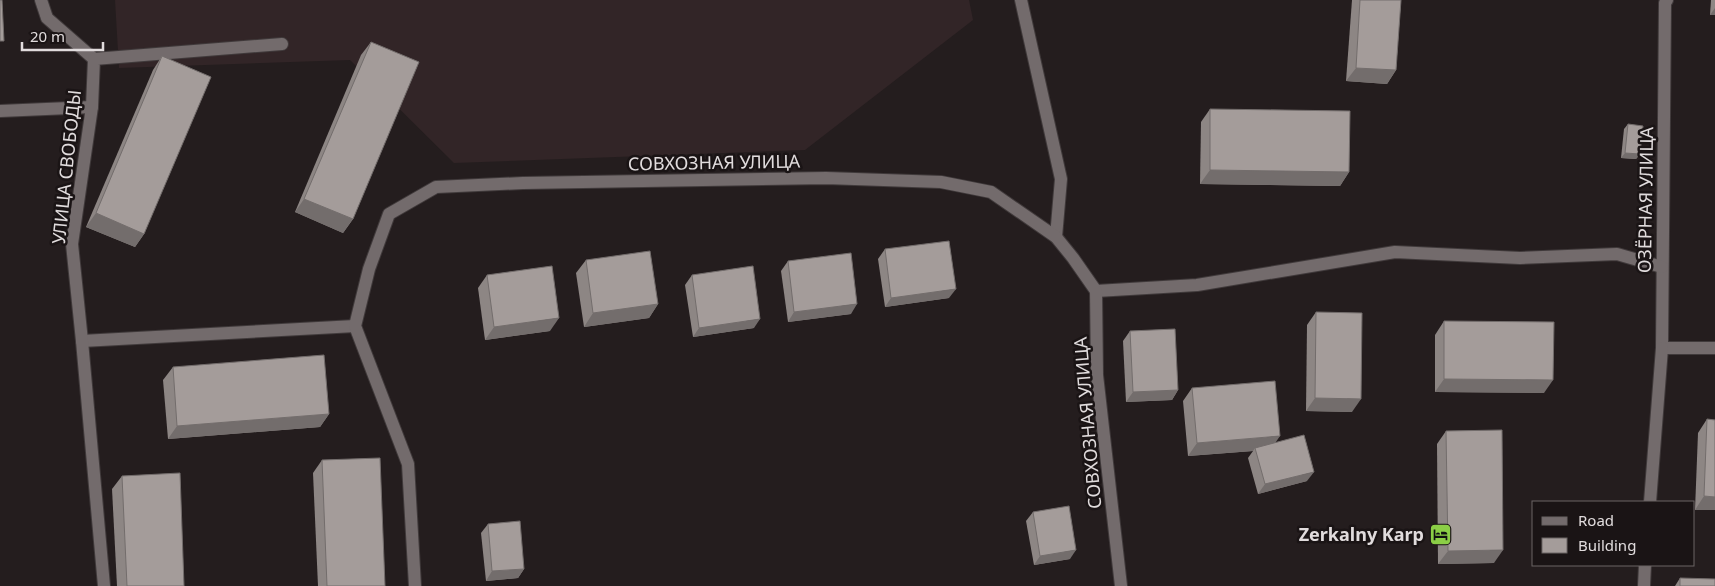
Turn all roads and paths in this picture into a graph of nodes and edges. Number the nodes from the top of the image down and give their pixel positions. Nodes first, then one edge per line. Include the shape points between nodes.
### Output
1 (41, 0) edge
2 (1021, 0) edge
3 (1667, 0) edge
4 (282, 44) dead end
5 (94, 59) junction
6 (92, 107) junction
7 (0, 111) edge
8 (1056, 237) junction
9 (1662, 267) junction
10 (1096, 291) junction
11 (355, 326) junction
12 (82, 341) junction
13 (1662, 348) junction
14 (1715, 348) edge
15 (1650, 501) edge
16 (1645, 566) edge
17 (104, 586) edge
18 (415, 586) edge
19 (1121, 586) edge
20 (1644, 586) edge

1 - 5 street via 47,18
2 - 8 street via 1061,179
3 - 9 street, ОЗЁРНАЯ УЛИЦА
4 - 5 street
5 - 6 street, УЛИЦА СВОБОДЫ
6 - 7 street
6 - 12 street, УЛИЦА СВОБОДЫ via 72,244
8 - 10 street, СОВХОЗНАЯ УЛИЦА
8 - 11 street, СОВХОЗНАЯ УЛИЦА via 990,192 942,182 826,178 436,187 389,214 369,269
9 - 10 street via 1617,254 1520,258 1395,252 1197,285
9 - 13 street, ОЗЁРНАЯ УЛИЦА
10 - 19 street, СОВХОЗНАЯ УЛИЦА via 1097,375
11 - 12 street
11 - 18 street via 408,464
12 - 17 street, УЛИЦА СВОБОДЫ
13 - 14 street
13 - 15 street
16 - 20 street

